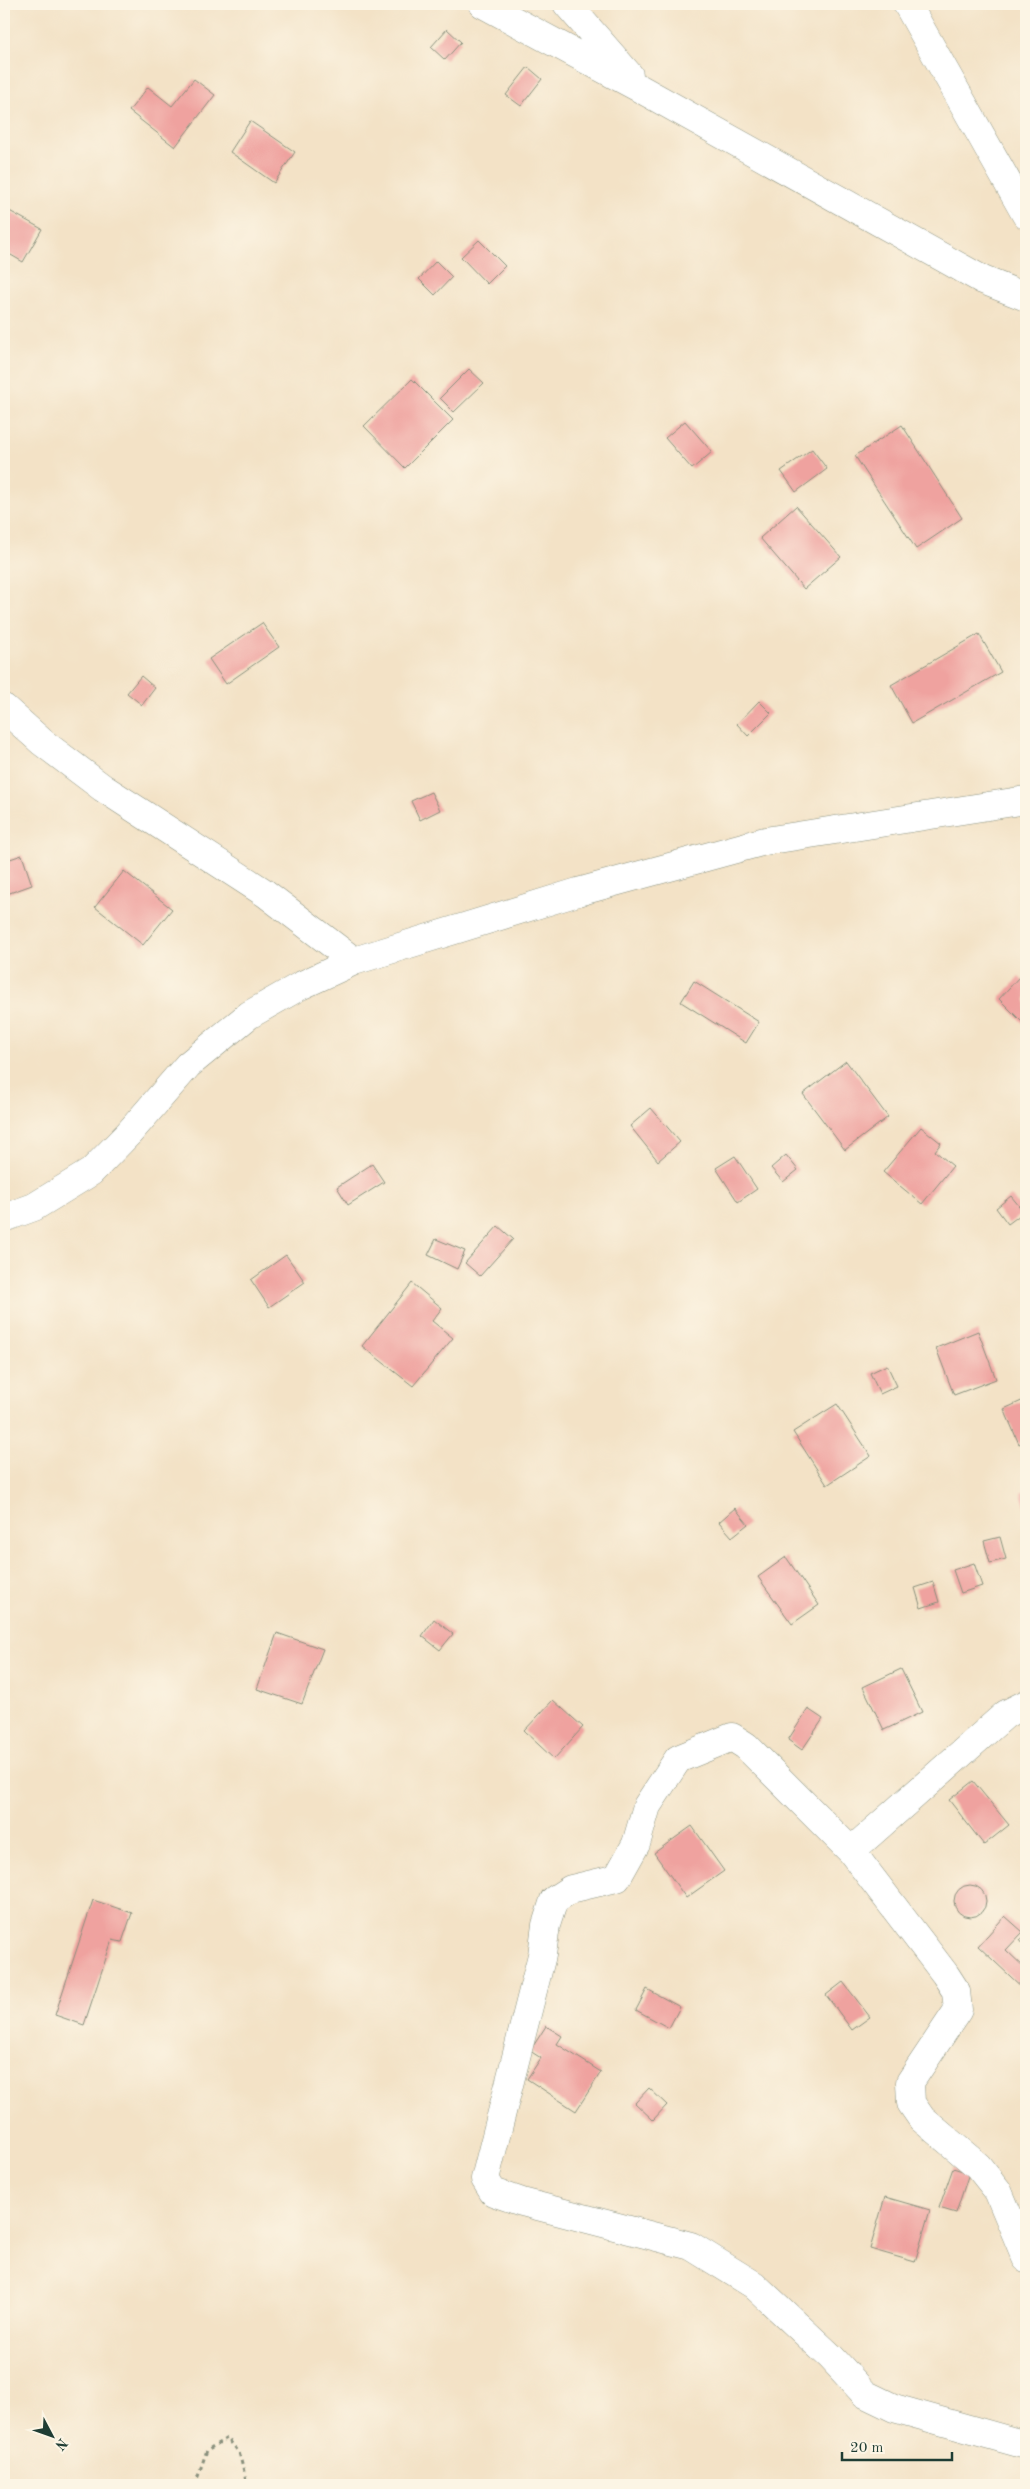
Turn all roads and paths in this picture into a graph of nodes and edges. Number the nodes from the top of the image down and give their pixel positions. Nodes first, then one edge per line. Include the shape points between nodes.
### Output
1 (483, 4) edge
2 (567, 4) edge
3 (907, 4) edge
4 (639, 88) junction
5 (1026, 215) edge
6 (1026, 297) edge
7 (4, 708) edge
8 (1026, 800) edge
9 (354, 961) junction
10 (4, 1218) edge
11 (1026, 1704) edge
12 (851, 1851) junction
13 (1026, 2258) edge
14 (1026, 2444) edge
15 (195, 2485) edge
16 (247, 2485) edge

1 - 4 street
2 - 4 street
3 - 5 street
4 - 6 street via 983,280
7 - 9 street via 42,742 103,788 265,893
8 - 9 street via 765,841 578,892
9 - 10 street via 249,1015 188,1065 91,1172 34,1207
11 - 12 street via 1006,1714 988,1729
12 - 13 street via 956,1991 958,2010 910,2082 910,2103 922,2119 978,2166 998,2190
12 - 14 street via 746,1746 732,1737 678,1759 647,1806 636,1844 617,1878 571,1889 554,1900 485,2179 493,2192 522,2202 691,2246 754,2286 865,2394 894,2408
15 - 16 path via 207,2450 227,2438 239,2452

